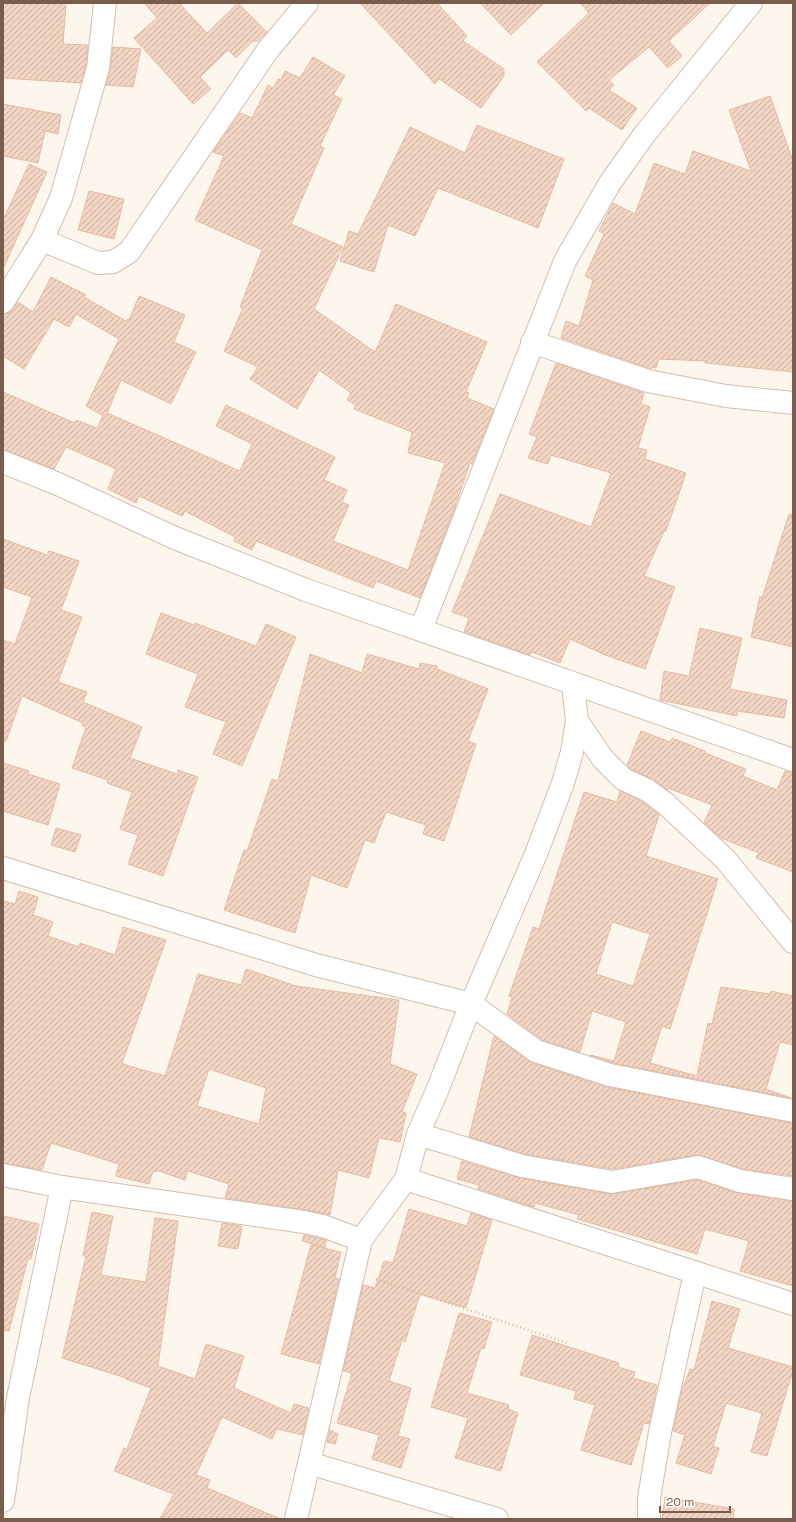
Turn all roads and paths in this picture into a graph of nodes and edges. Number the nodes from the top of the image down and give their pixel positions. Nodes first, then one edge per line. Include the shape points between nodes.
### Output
1 (105, 3) edge
2 (307, 3) edge
3 (751, 3) edge
4 (42, 240) junction
5 (3, 302) edge
6 (532, 342) junction
7 (793, 403) edge
8 (3, 462) edge
9 (421, 629) junction
10 (573, 684) junction
11 (577, 721) junction
12 (793, 760) edge
13 (3, 868) edge
14 (793, 942) edge
15 (471, 1004) junction
16 (793, 1111) edge
17 (418, 1134) junction
18 (3, 1175) edge
19 (406, 1179) junction
20 (62, 1187) junction
21 (793, 1189) edge
22 (361, 1240) junction
23 (354, 1271) junction
24 (694, 1273) junction
25 (793, 1304) edge
26 (567, 1343) dead end
27 (309, 1463) junction
28 (3, 1501) edge
29 (497, 1518) edge
30 (296, 1519) edge
31 (649, 1519) edge

1 - 4 street via 98,68 61,198
2 - 4 street via 268,50 129,252 113,262 98,263
3 - 6 street via 644,135 610,183 565,261
4 - 5 street
6 - 7 street via 648,381 726,396
6 - 9 street
8 - 9 street via 58,484 175,538 306,590
9 - 10 street
10 - 11 street
10 - 12 street
11 - 14 street via 603,759 623,778 647,790 666,804 726,860
11 - 15 street via 563,783 536,854
13 - 15 street via 316,965
15 - 16 street via 536,1051 610,1075
15 - 17 street
17 - 19 street
17 - 21 street via 522,1166 612,1182 698,1167 740,1181
18 - 20 street
19 - 22 street
19 - 24 street
20 - 22 street via 304,1222
20 - 28 street via 18,1398
22 - 23 street
23 - 26 path
23 - 27 street
24 - 25 street
24 - 31 street via 660,1432 649,1498
27 - 29 street
27 - 30 street

